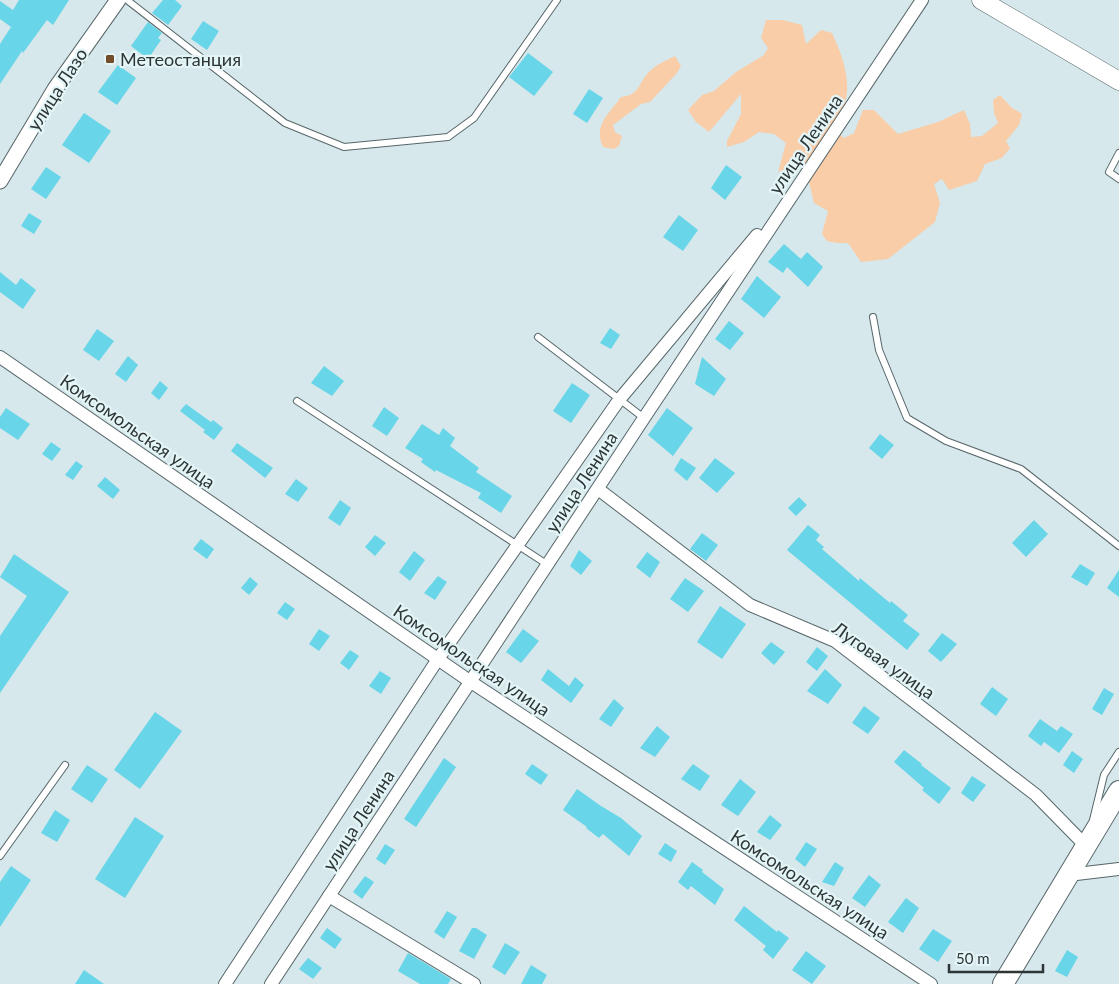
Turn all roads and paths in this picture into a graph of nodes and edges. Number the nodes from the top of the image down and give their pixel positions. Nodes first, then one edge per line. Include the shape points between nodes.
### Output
1 (118, 0) edge
2 (127, 0) edge
3 (557, 0) edge
4 (922, 0) edge
5 (981, 0) edge
6 (1119, 81) edge
7 (55, 88) junction
8 (1119, 153) edge
9 (0, 160) edge
10 (1119, 179) edge
11 (0, 181) edge
12 (796, 189) junction
13 (873, 317) dead end
14 (538, 337) dead end
15 (0, 357) edge
16 (619, 400) junction
17 (297, 401) dead end
18 (644, 418) junction
19 (598, 489) junction
20 (518, 545) junction
21 (1119, 546) edge
22 (548, 565) junction
23 (438, 659) junction
24 (471, 682) junction
25 (1119, 752) edge
26 (65, 764) dead end
27 (1119, 791) edge
28 (1086, 846) junction
29 (0, 856) edge
30 (1119, 869) edge
31 (1068, 875) junction
32 (330, 896) junction
33 (225, 984) edge
34 (271, 984) edge
35 (474, 984) edge
36 (931, 984) edge
37 (1003, 984) edge

1 - 7 street, улица Лазо
2 - 3 lane via 285,123 344,147 448,137 474,118
4 - 12 street, улица Ленина
5 - 6 main road
7 - 9 street
7 - 11 street, улица Лазо
8 - 10 lane via 1109,172
12 - 16 street, улица Ленина
12 - 18 street, улица Ленина
13 - 21 lane via 879,350 906,418 946,441 1021,469
14 - 16 lane
15 - 23 street, Комсомольская улица
16 - 18 lane
16 - 20 street, улица Ленина
17 - 20 lane
18 - 19 street, улица Ленина
19 - 22 street, улица Ленина
19 - 28 street, Луговая улица via 750,605 835,641 1036,795
20 - 22 lane
20 - 23 street, улица Ленина
22 - 24 street, улица Ленина
23 - 24 street, Комсомольская улица
23 - 33 street, улица Ленина
24 - 32 street, улица Ленина
24 - 36 street, Комсомольская улица
25 - 28 lane via 1104,775
26 - 29 lane
27 - 28 highway
28 - 31 highway
30 - 31 street
31 - 37 highway
32 - 34 street, улица Ленина
32 - 35 street

